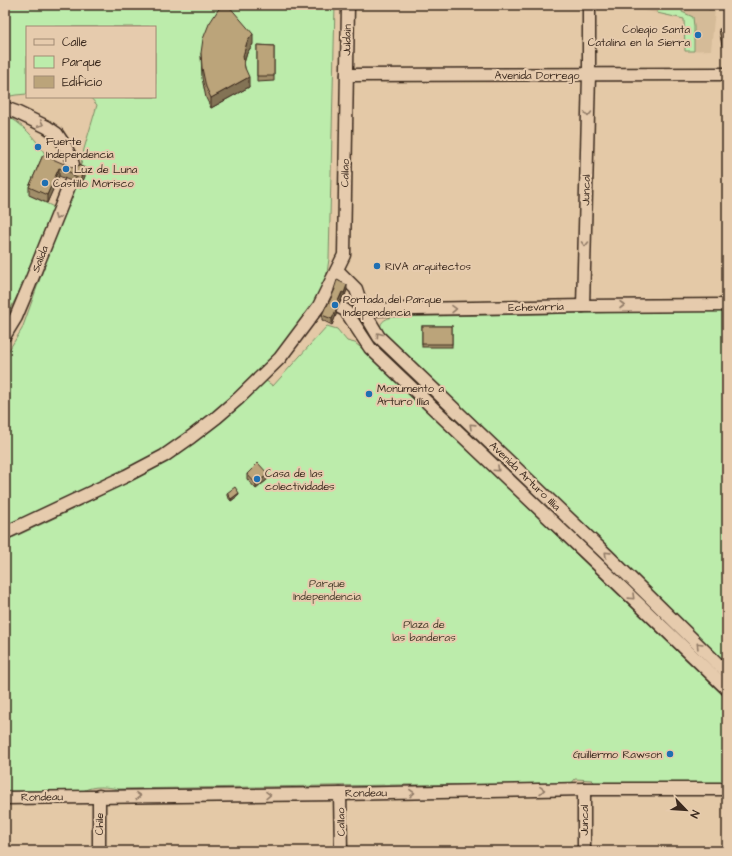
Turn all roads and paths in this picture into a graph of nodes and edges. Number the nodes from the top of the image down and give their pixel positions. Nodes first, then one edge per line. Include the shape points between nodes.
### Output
1 (348, 5) edge
2 (589, 5) edge
3 (727, 74) edge
4 (347, 75) junction
5 (589, 75) junction
6 (5, 108) edge
7 (337, 270) junction
8 (335, 305) junction
9 (727, 305) edge
10 (583, 306) junction
11 (363, 310) junction
12 (5, 335) edge
13 (5, 533) edge
14 (727, 673) edge
15 (727, 689) edge
16 (584, 789) junction
17 (727, 789) edge
18 (340, 794) junction
19 (99, 796) junction
20 (5, 798) edge
21 (100, 851) edge
22 (341, 851) edge
23 (584, 851) edge

1 - 4 street, Juldain
2 - 5 street, Juncal
3 - 5 street, Avenida Dorrego
4 - 5 street, Avenida Dorrego
4 - 7 street, Callao via 344,255
5 -> 10 street, Juncal
6 -> 12 street, Salida via 47,127 56,134 65,146 73,165 71,181 16,317
7 - 8 street, Callao
7 - 11 street, Avenida Arturo Illia via 356,289
8 - 11 street, Echevarría
8 - 13 street, Callao via 320,306 280,358 239,398 164,456
8 -> 15 street, Avenida Arturo Illia via 370,348
10 -> 9 street, Echevarría
11 -> 10 street, Echevarría
14 -> 11 street, Avenida Arturo Illia via 607,554 379,337
16 - 17 street, Rondeau
18 -> 16 street, Rondeau
16 - 23 street, Juncal
19 -> 18 street, Rondeau
18 - 22 street, Callao
19 - 20 street, Rondeau
19 - 21 street, Chile

